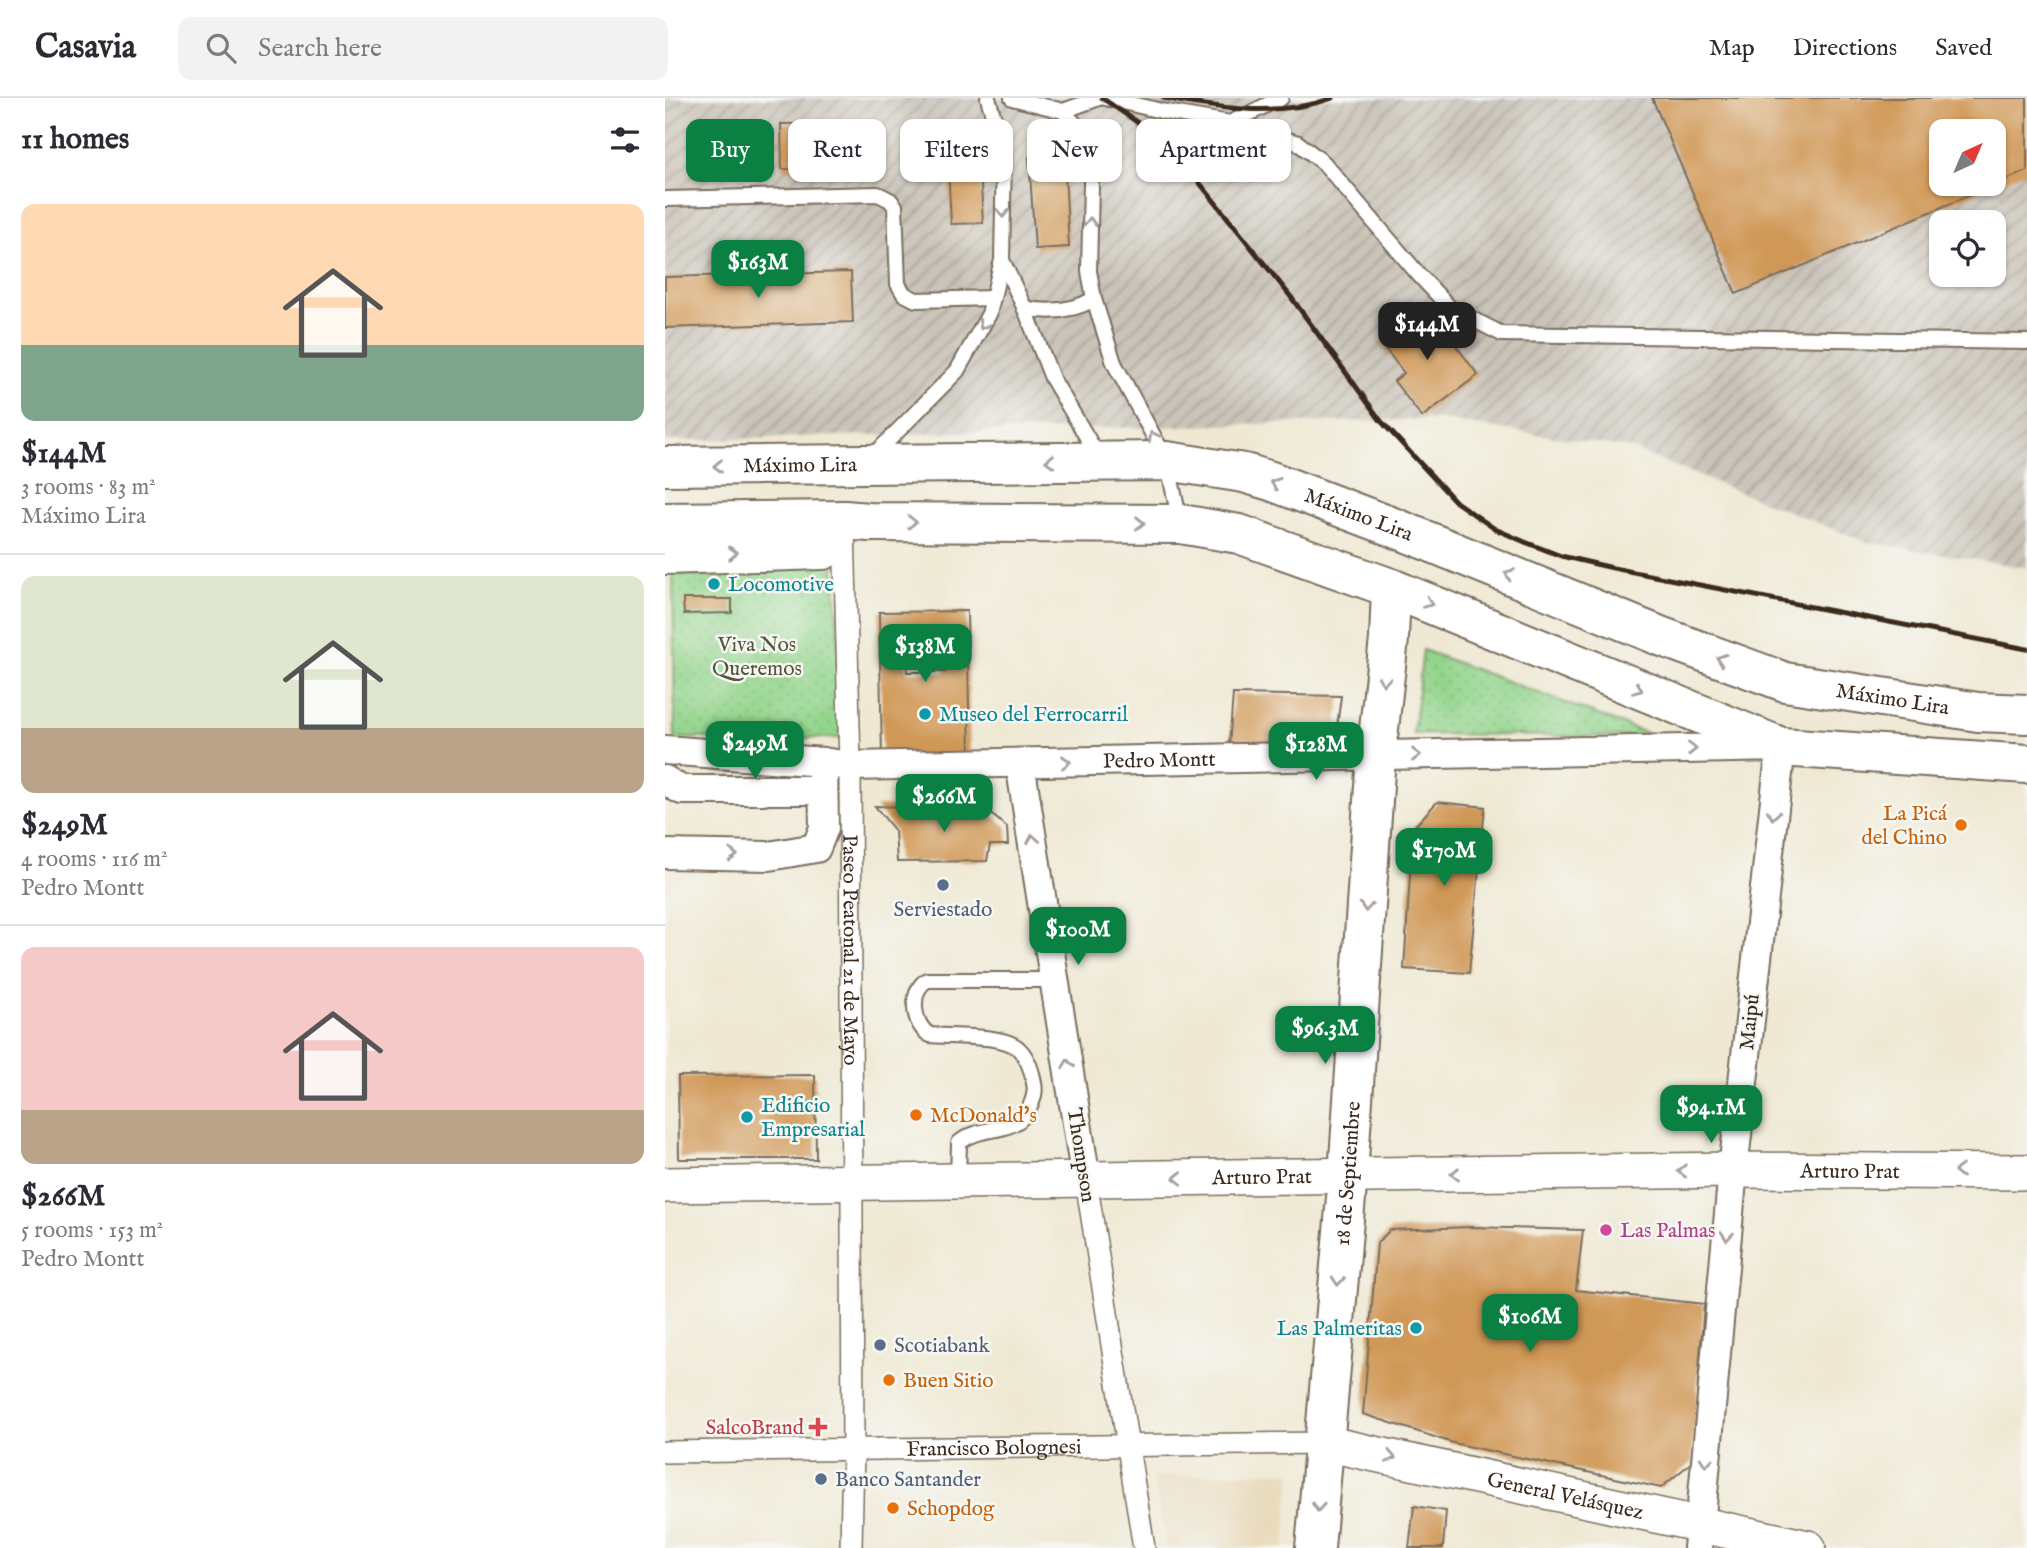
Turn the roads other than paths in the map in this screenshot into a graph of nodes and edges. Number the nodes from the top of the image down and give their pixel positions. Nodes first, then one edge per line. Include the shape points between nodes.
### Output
1 (988, 98) edge
2 (1012, 98) edge
3 (1099, 98) edge
4 (1105, 98) edge
5 (1280, 98) edge
6 (1132, 101) edge
7 (1063, 111) junction
8 (1207, 119) edge
9 (1238, 119) edge
10 (1291, 141) edge
11 (665, 199) edge
12 (1002, 260) junction
13 (993, 298) junction
14 (1094, 299) junction
15 (1024, 308) junction
16 (2027, 342) edge
17 (1101, 461) junction
18 (1167, 461) junction
19 (866, 463) junction
20 (665, 466) edge
21 (844, 520) junction
22 (665, 523) edge
23 (1181, 524) junction
24 (665, 555) edge
25 (1391, 588) junction
26 (2027, 715) edge
27 (1781, 747) junction
28 (665, 750) edge
29 (1376, 756) junction
30 (823, 762) junction
31 (1020, 763) junction
32 (2027, 764) edge
33 (851, 766) junction
34 (665, 780) edge
35 (823, 790) junction
36 (665, 854) edge
37 (1055, 980) junction
38 (1733, 1170) junction
39 (2027, 1172) edge
40 (1348, 1175) junction
41 (1086, 1180) junction
42 (958, 1182) junction
43 (852, 1184) junction
44 (665, 1185) edge
45 (1324, 1443) junction
46 (1128, 1446) junction
47 (853, 1450) junction
48 (665, 1452) edge
49 (1699, 1536) edge
50 (851, 1548) edge
51 (1145, 1548) edge
52 (1315, 1548) edge
53 (1808, 1548) edge

1 -> 12 lane via 1004,153
2 - 7 lane
3 - 7 lane
4 - 6 lane
5 - 9 lane
6 - 8 lane
14 -> 7 lane via 1089,271 1091,142
10 - 16 lane via 1324,163 1450,308 1502,334
11 - 13 lane via 878,194 895,206 898,284 904,294 916,300
12 - 13 lane
12 - 15 lane
13 -> 19 lane via 957,371
14 - 15 lane via 1063,311
18 -> 14 lane via 1114,363
15 - 17 lane via 1052,378
17 - 18 main road, Máximo Lira
17 -> 19 main road, Máximo Lira
18 - 23 lane
26 -> 18 main road, Máximo Lira via 1978,712 1785,682 1271,481
19 -> 20 main road, Máximo Lira
21 - 22 main road
21 -> 23 main road
24 -> 21 main road via 823,550
21 - 33 street, Paseo Peatonal 21 de Mayo
23 - 25 main road via 1239,534
25 -> 27 main road
25 -> 29 main road, 18 de Septiembre
29 -> 27 street, Pedro Montt
27 - 32 main road
27 -> 38 street, Maipú
28 - 30 street, Pedro Montt
31 -> 29 street, Pedro Montt
29 -> 40 main road, 18 de Septiembre
30 - 33 street, Pedro Montt
30 - 35 street
31 - 33 street, Pedro Montt
37 -> 31 street, Thompson
33 - 43 street, Paseo Peatonal 21 de Mayo
34 - 35 street via 681,790
36 -> 35 street via 769,856 816,848 824,828
41 -> 37 street, Thompson
37 - 42 lane via 927,980 919,985 917,1024 922,1031 1001,1040 1018,1048 1030,1065 1035,1087 1033,1102 1019,1121 969,1134 959,1143
39 -> 38 street, Arturo Prat
38 -> 40 street, Arturo Prat
38 -> 49 street, Maipú
40 -> 41 street, Arturo Prat
40 -> 45 main road, 18 de Septiembre
41 - 42 street, Arturo Prat
41 - 46 street, Thompson
42 - 43 street, Arturo Prat
43 - 44 street, Arturo Prat
43 - 47 street, Paseo Peatonal 21 de Mayo
45 - 46 street, Francisco Bolognesi
45 -> 49 street, General Velásquez
45 -> 52 main road, 18 de Septiembre
46 - 47 street, Francisco Bolognesi
46 - 51 street, Thompson
47 - 48 street, Francisco Bolognesi
47 - 50 street, Paseo Peatonal 21 de Mayo
49 - 53 street, General Velásquez

